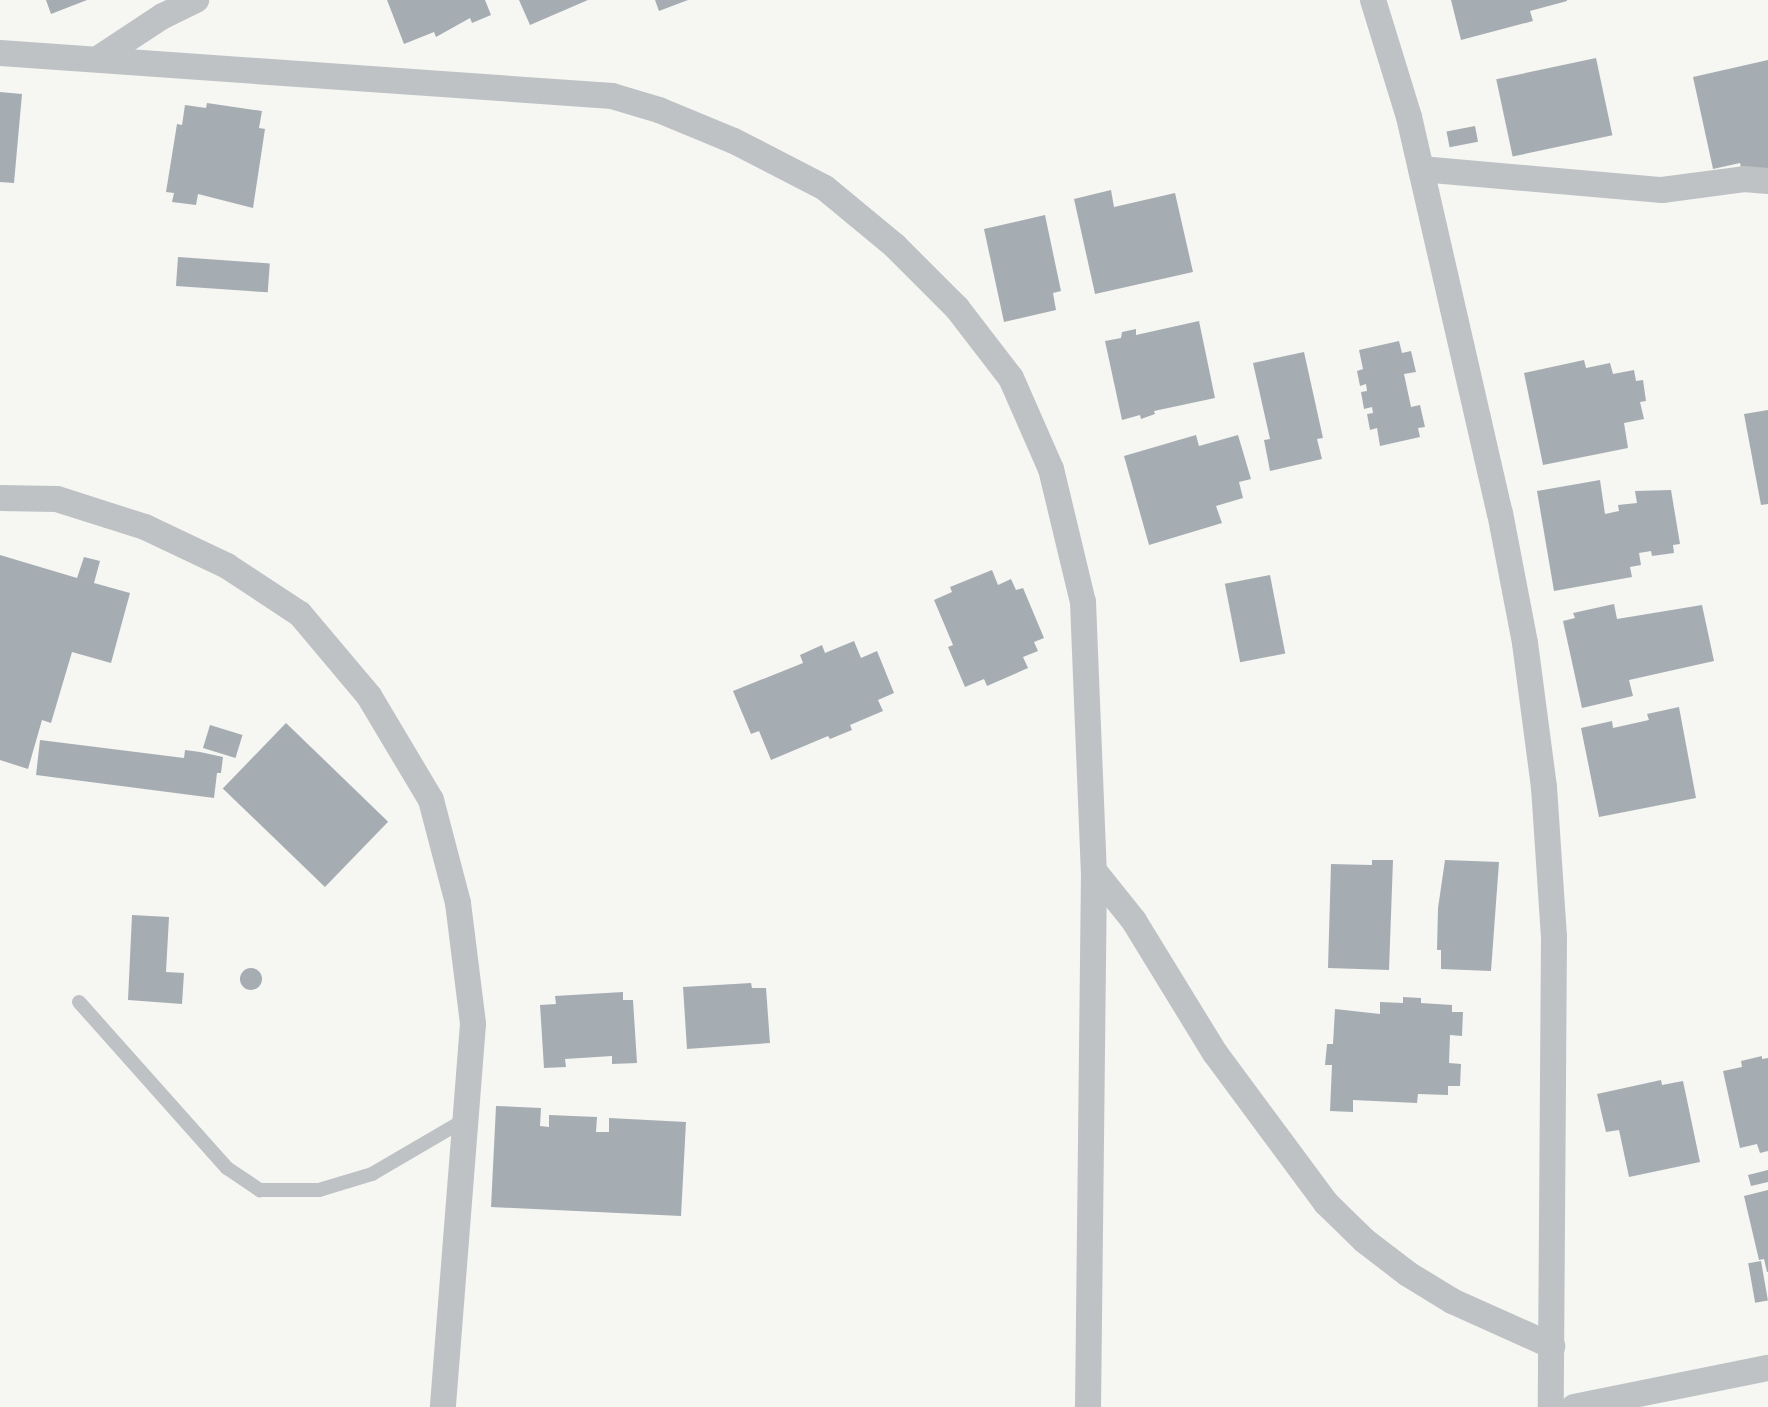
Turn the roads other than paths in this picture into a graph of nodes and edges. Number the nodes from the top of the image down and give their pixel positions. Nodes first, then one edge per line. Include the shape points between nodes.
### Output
1 (196, 0) edge
2 (1373, 0) edge
3 (0, 53) edge
4 (99, 58) junction
5 (1421, 169) junction
6 (1768, 181) edge
7 (0, 498) edge
8 (1094, 871) junction
9 (79, 1002) dead end
10 (466, 1119) junction
11 (1552, 1346) junction
12 (1768, 1368) edge
13 (443, 1407) edge
14 (1088, 1407) edge
15 (1551, 1407) edge
16 (1574, 1407) edge

1 - 4 street
2 - 5 street
3 - 4 street
4 - 8 street via 612,96 734,141 825,188 895,246 957,308 1011,378 1051,469 1083,602
5 - 6 street via 1662,190 1744,179
5 - 11 street via 1500,513 1525,643 1544,787 1554,936
7 - 10 street via 57,499 145,527 227,566 300,614 369,696 431,800 458,903 473,1024
8 - 11 street via 1134,921 1215,1053 1326,1203 1408,1274 1452,1301
8 - 14 street
9 - 10 lane via 227,1168 260,1190 319,1190 372,1174
10 - 13 street
11 - 15 street
12 - 16 street

